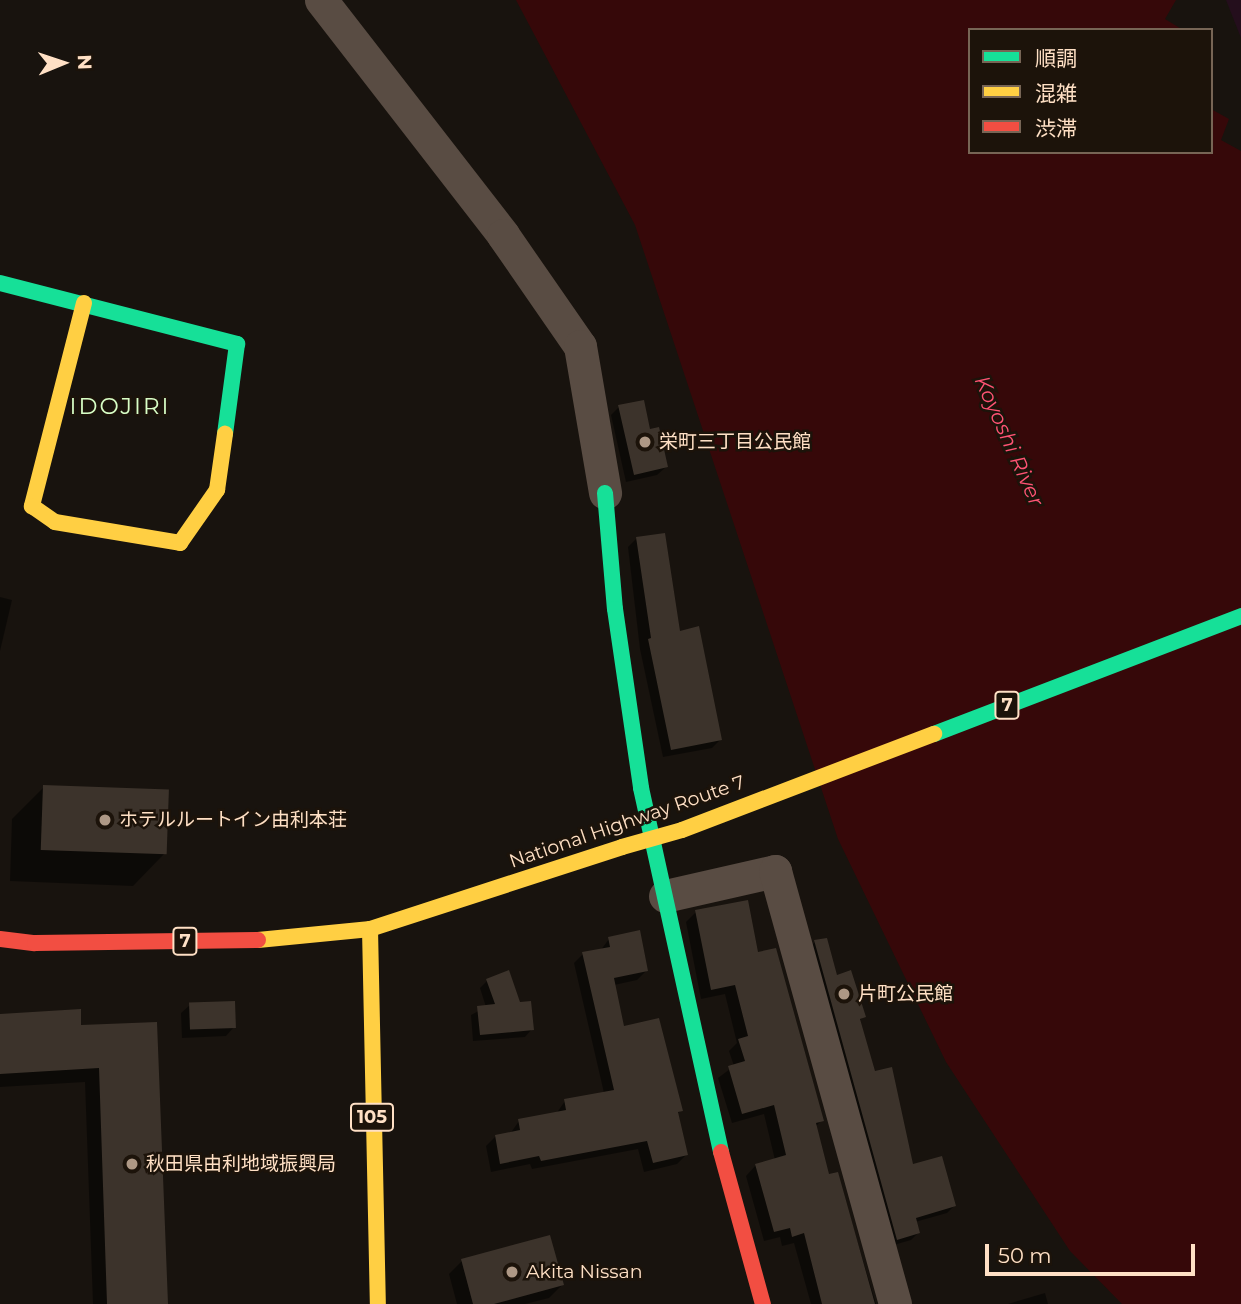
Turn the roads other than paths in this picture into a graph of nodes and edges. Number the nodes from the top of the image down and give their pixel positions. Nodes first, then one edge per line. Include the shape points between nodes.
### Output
1 (321, 0) edge
2 (0, 283) edge
3 (84, 303) junction
4 (605, 493) joint
5 (1241, 616) edge
6 (665, 896) junction
7 (370, 929) junction
8 (0, 939) edge
9 (379, 1304) edge
10 (763, 1304) edge
11 (895, 1304) edge

1 - 4 street via 503,234 580,346
2 - 3 main road
3 - 3 main road via 237,344 217,490 180,544 55,522 32,506
4 - 6 main road via 615,609 639,775
5 - 7 main road, National Highway Route 7 / 7, bridge via 682,830
6 - 10 main road via 720,1147
6 - 11 street via 775,871
7 - 8 main road, National Highway Route 7 / 7 via 271,940 35,943
7 - 9 main road, 105

